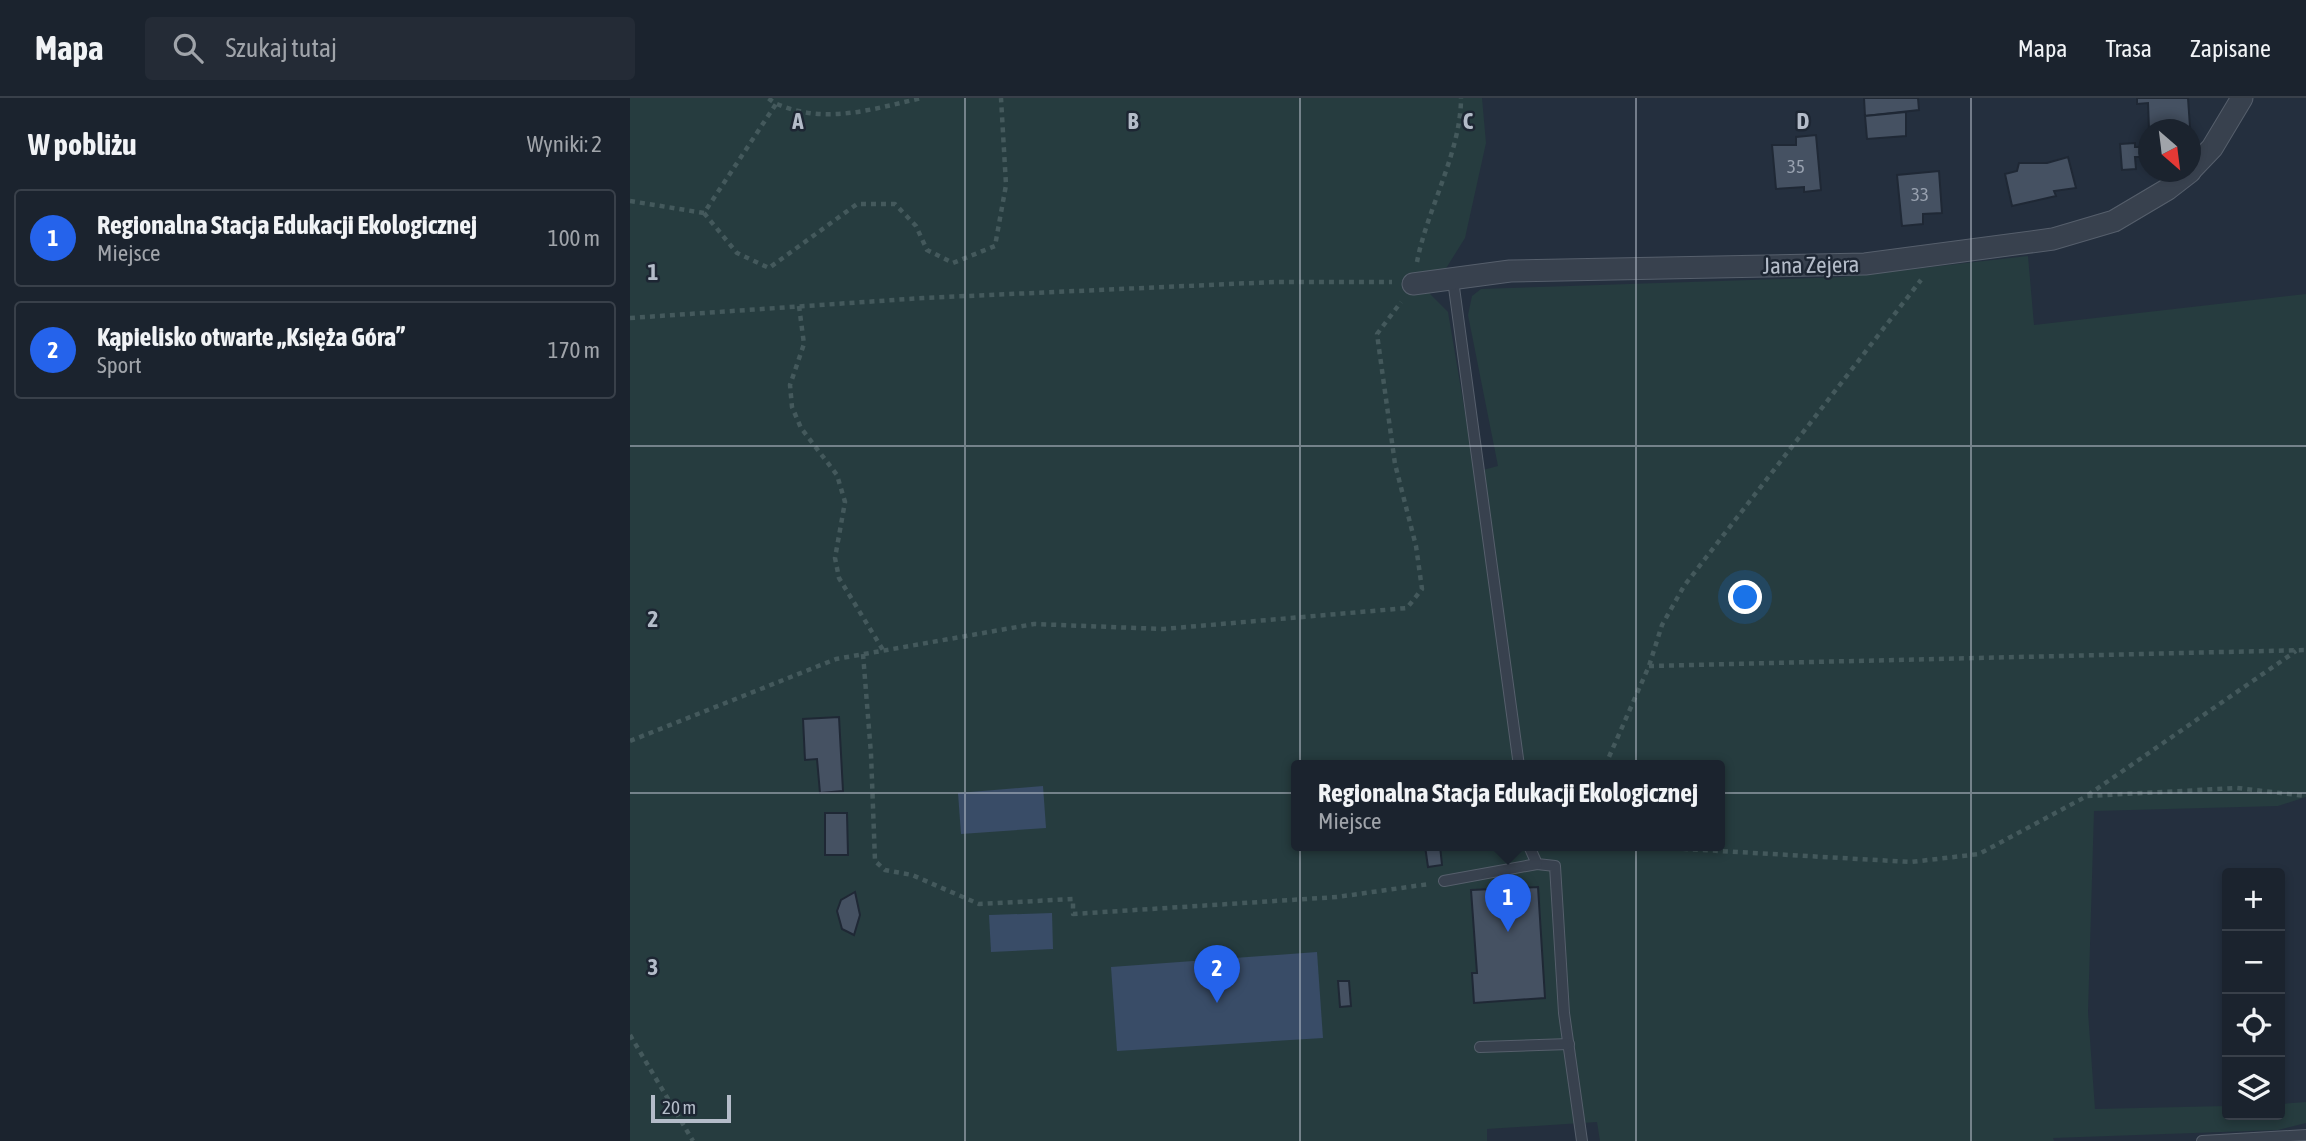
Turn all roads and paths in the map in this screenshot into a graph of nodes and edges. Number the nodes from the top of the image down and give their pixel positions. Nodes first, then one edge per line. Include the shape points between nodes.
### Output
1 (768, 98) edge
2 (922, 98) edge
3 (1001, 98) edge
4 (1461, 98) edge
5 (2242, 98) edge
6 (776, 104) junction
7 (2201, 160) edge
8 (2177, 182) edge
9 (630, 201) edge
10 (704, 213) junction
11 (1941, 254) junction
12 (1453, 280) junction
13 (1413, 284) junction
14 (799, 306) junction
15 (630, 318) edge
16 (883, 650) junction
17 (2297, 650) junction
18 (2306, 650) edge
19 (863, 654) junction
20 (1649, 666) junction
21 (630, 741) edge
22 (1518, 760) edge
23 (1608, 760) edge
24 (2087, 796) junction
25 (2306, 796) edge
26 (1530, 851) edge
27 (1720, 851) edge
28 (1537, 864) junction
29 (1444, 881) joint
30 (630, 1034) edge
31 (1569, 1044) junction
32 (1480, 1047) dead end
33 (2306, 1135) edge
34 (693, 1141) edge
35 (1583, 1141) edge
36 (2202, 1141) edge

1 - 6 path
2 - 6 path via 841,116 797,113
3 - 10 path via 1006,186 995,246 953,263 927,250 916,226 895,204 857,204 769,268 737,253
4 - 13 path
5 - 7 street, Jana Zejera
6 - 10 path
8 - 11 street, Jana Zejera via 2114,221 2053,239
9 - 10 path
11 - 12 street, Jana Zejera via 1865,264 1510,271
11 - 20 path via 1684,586 1661,625
12 - 13 street, Jana Zejera
12 - 22 lane
13 - 14 path via 1273,282
13 - 16 path via 1377,334 1395,464 1422,589 1408,608 1163,629 1034,624
14 - 15 path
14 - 16 path via 804,344 790,385 792,407 801,428 837,475 845,502 835,558 839,578
16 - 19 path
17 - 18 path
17 - 20 path
17 - 24 path
19 - 21 path via 836,659
19 - 29 path via 875,861 886,870 912,875 979,904 1073,899 1073,914 1337,897
20 - 23 path
24 - 25 path via 2237,788
24 - 27 path via 1979,854 1911,862
26 - 28 lane
28 - 29 lane
28 - 31 lane via 1555,866
30 - 34 path
31 - 32 lane
31 - 35 lane
33 - 36 lane

